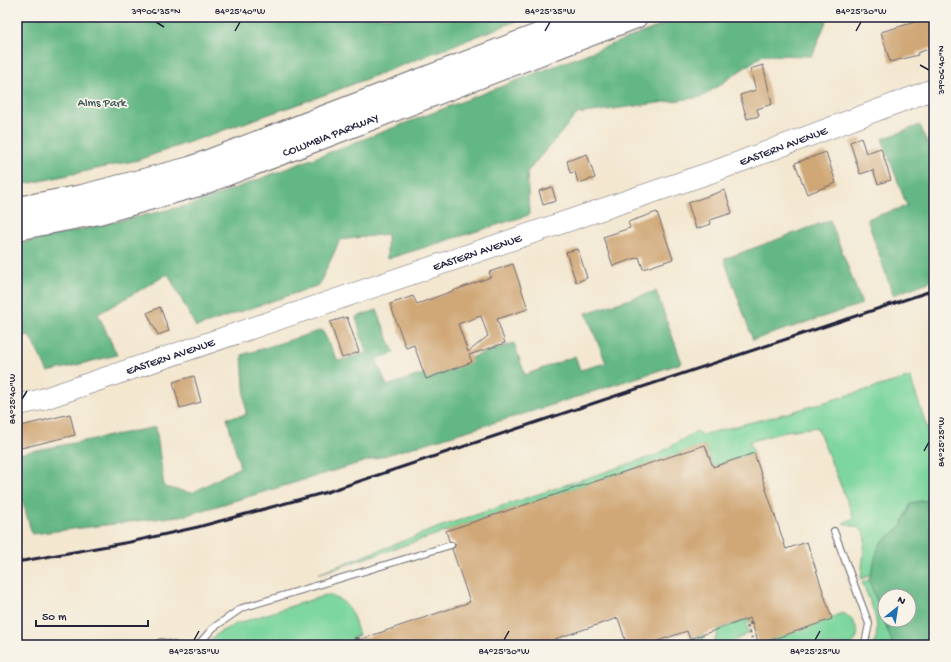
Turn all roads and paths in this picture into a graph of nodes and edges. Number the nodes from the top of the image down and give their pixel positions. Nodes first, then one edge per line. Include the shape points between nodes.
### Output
1 (585, 17) edge
2 (636, 17) edge
3 (934, 89) edge
4 (17, 208) edge
5 (17, 229) edge
6 (17, 405) edge
7 (834, 531) dead end
8 (451, 545) dead end
9 (752, 623) dead end
10 (752, 638) dead end
11 (360, 644) edge
12 (156, 645) edge
13 (174, 645) edge
14 (198, 645) edge
15 (354, 645) edge
16 (862, 645) edge

1 - 4 highway, COLUMBIA PARKWAY via 190,168 82,196
2 - 5 highway, COLUMBIA PARKWAY via 199,185 99,213
3 - 6 main road, EASTERN AVENUE via 718,170 40,400
7 - 16 lane via 869,624
8 - 14 lane via 242,608 213,628
9 - 10 path via 747,625
11 - 15 path via 358,637 354,639
12 - 13 lane via 161,642

